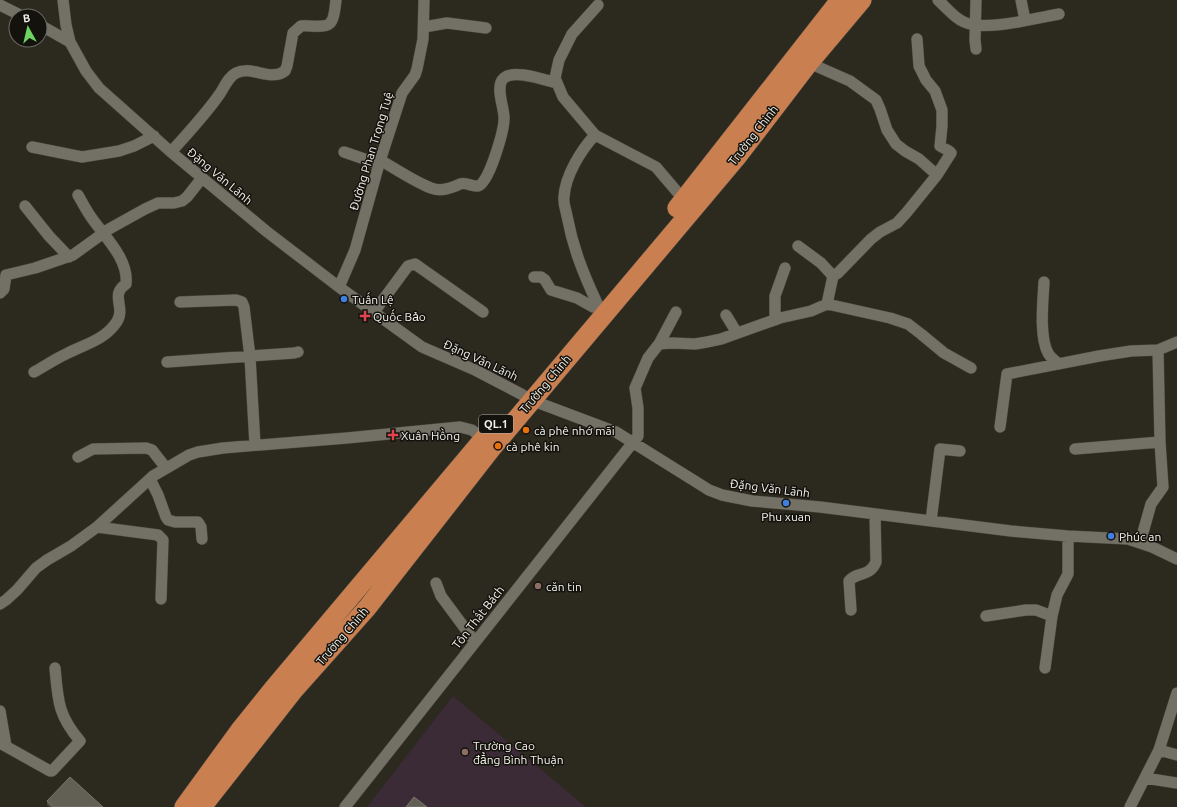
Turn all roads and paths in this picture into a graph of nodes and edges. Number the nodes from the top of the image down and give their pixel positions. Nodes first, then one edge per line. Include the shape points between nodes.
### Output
1 (64, 0) edge
2 (336, 0) edge
3 (424, 0) edge
4 (840, 0) edge
5 (862, 0) edge
6 (938, 0) edge
7 (976, 0) edge
8 (1021, 0) edge
9 (598, 5) dead end
10 (1059, 14) dead end
11 (1025, 20) junction
12 (975, 25) junction
13 (424, 28) junction
14 (486, 28) dead end
15 (48, 30) edge
16 (827, 30) junction
17 (917, 39) dead end
18 (70, 42) junction
19 (976, 49) dead end
20 (812, 52) junction
21 (557, 83) junction
22 (595, 135) junction
23 (154, 136) junction
24 (32, 148) dead end
25 (171, 152) junction
26 (344, 152) dead end
27 (380, 162) junction
28 (937, 175) junction
29 (202, 178) junction
30 (78, 195) dead end
31 (684, 200) junction
32 (25, 206) dead end
33 (103, 233) junction
34 (798, 246) dead end
35 (69, 257) junction
36 (785, 268) dead end
37 (833, 276) junction
38 (534, 277) dead end
39 (1044, 282) dead end
40 (339, 287) junction
41 (0, 293) edge
42 (180, 302) dead end
43 (827, 304) junction
44 (595, 305) junction
45 (374, 312) junction
46 (483, 312) dead end
47 (676, 312) dead end
48 (726, 316) dead end
49 (775, 320) junction
50 (737, 333) junction
51 (1177, 342) edge
52 (659, 344) junction
53 (1158, 350) junction
54 (298, 352) dead end
55 (250, 357) junction
56 (167, 362) dead end
57 (1059, 364) junction
58 (971, 368) dead end
59 (34, 372) dead end
60 (526, 397) junction
61 (1000, 427) dead end
62 (1160, 442) junction
63 (488, 443) junction
64 (632, 443) junction
65 (255, 445) junction
66 (1076, 449) dead end
67 (960, 451) dead end
68 (78, 457) dead end
69 (166, 468) junction
70 (150, 479) junction
71 (876, 514) junction
72 (168, 520) junction
73 (931, 521) junction
74 (97, 527) junction
75 (1068, 536) junction
76 (161, 537) junction
77 (202, 539) dead end
78 (1140, 543) junction
79 (1177, 559) edge
80 (436, 583) dead end
81 (161, 599) dead end
82 (0, 604) edge
83 (851, 610) dead end
84 (986, 616) dead end
85 (1052, 616) junction
86 (475, 642) junction
87 (55, 668) dead end
88 (1045, 668) dead end
89 (1177, 693) edge
90 (0, 711) edge
91 (1173, 723) edge
92 (3, 745) edge
93 (1159, 750) junction
94 (1177, 755) edge
95 (1145, 778) junction
96 (1177, 784) edge
97 (184, 807) edge
98 (202, 807) edge
99 (345, 807) edge
100 (1130, 807) edge

1 - 18 street, Đặng Văn Lãnh
2 - 25 street via 332,22 321,27 301,26 293,33 285,72 277,75 253,71 236,73
3 - 13 street, Đường Phan Trọng Tuệ
4 - 16 highway, Trường Chinh / QL.1
5 - 16 highway, Trường Chinh / QL.1
6 - 12 street via 962,21
7 - 12 street
8 - 11 street
9 - 21 street via 572,34 566,45 559,60 555,78
10 - 11 street
11 - 12 street
12 - 19 street
13 - 14 street via 447,23
13 - 27 street, Đường Phan Trọng Tuệ via 415,76 402,93
15 - 18 street
16 - 20 highway, Trường Chinh / QL.1
17 - 28 street via 919,66 935,91 942,110 940,146 951,153
18 - 23 street, Đặng Văn Lãnh via 99,88
20 - 28 street via 876,100 887,130 896,144
20 - 31 highway, Trường Chinh / QL.1
20 - 60 highway, Trường Chinh / QL.1 via 737,157
21 - 22 street via 563,97
21 - 27 street via 518,74 503,79 500,97 504,111 501,138 485,178 477,186 463,183 447,189 431,188
22 - 31 street via 656,167
22 - 44 street via 576,161 563,198 573,244
23 - 24 street via 134,146 96,156 82,157
23 - 25 street, Đặng Văn Lãnh
25 - 29 street, Đặng Văn Lãnh
26 - 27 street
27 - 40 street, Đường Phan Trọng Tuệ via 355,250
28 - 37 street via 897,223 871,239
29 - 33 street via 182,201 158,203
29 - 40 street, Đặng Văn Lãnh
30 - 33 street
31 - 44 highway, Trường Chinh / QL.1
32 - 35 street via 48,236
33 - 35 street
33 - 59 street via 120,259 126,280 126,284 118,291 120,309 117,323 101,339 67,353
34 - 37 street via 821,263
35 - 41 street via 6,275 4,289
36 - 49 street via 775,296
37 - 43 street
38 - 44 street via 545,280 551,290
39 - 57 street via 1044,336 1048,354
40 - 45 street, Đặng Văn Lãnh
42 - 55 street via 242,302
43 - 49 street
43 - 58 street via 908,324 944,353
44 - 60 highway, Trường Chinh / QL.1
45 - 46 street via 408,266 415,264
45 - 60 street, Đặng Văn Lãnh via 422,347 475,370
47 - 52 street, Tôn Thất Bách
48 - 50 street
49 - 50 street
50 - 52 street via 695,344
51 - 53 street
52 - 64 street, Tôn Thất Bách via 648,358 635,388 638,436
53 - 57 street via 1131,351
53 - 62 street
54 - 55 street
55 - 56 street
55 - 65 street
57 - 61 street via 1006,374
60 - 63 highway, Trường Chinh / QL.1
60 - 64 street, Đặng Văn Lãnh via 616,432
62 - 66 street
62 - 78 street via 1163,487 1151,504
63 - 65 street via 472,430 460,427
63 - 97 highway, Trường Chinh / QL.1 via 273,689
63 - 98 highway, Trường Chinh / QL.1 via 377,596 290,695
64 - 71 street, Đặng Văn Lãnh via 709,490 722,495 752,501
64 - 86 street, Tôn Thất Bách
65 - 69 street via 198,452
67 - 73 street via 940,449
68 - 69 street via 93,449 146,448 152,450
69 - 70 street
70 - 72 street
70 - 74 street
71 - 73 street, Đặng Văn Lãnh
71 - 83 street via 876,562 873,569 852,577 849,581
72 - 76 street
72 - 77 street via 198,522
73 - 75 street, Đặng Văn Lãnh
74 - 76 street
74 - 82 street via 36,568 17,590
75 - 78 street, Đặng Văn Lãnh via 1128,539
75 - 85 street via 1068,574 1057,595
76 - 81 street
78 - 79 street, Đặng Văn Lãnh
80 - 86 street via 441,596
84 - 85 street via 1036,610
85 - 88 street
86 - 99 street, Tôn Thất Bách
87 - 92 street via 62,714 80,741 50,772
89 - 91 street
90 - 92 street
91 - 93 street
93 - 94 street
93 - 95 street
95 - 96 street
95 - 100 street

